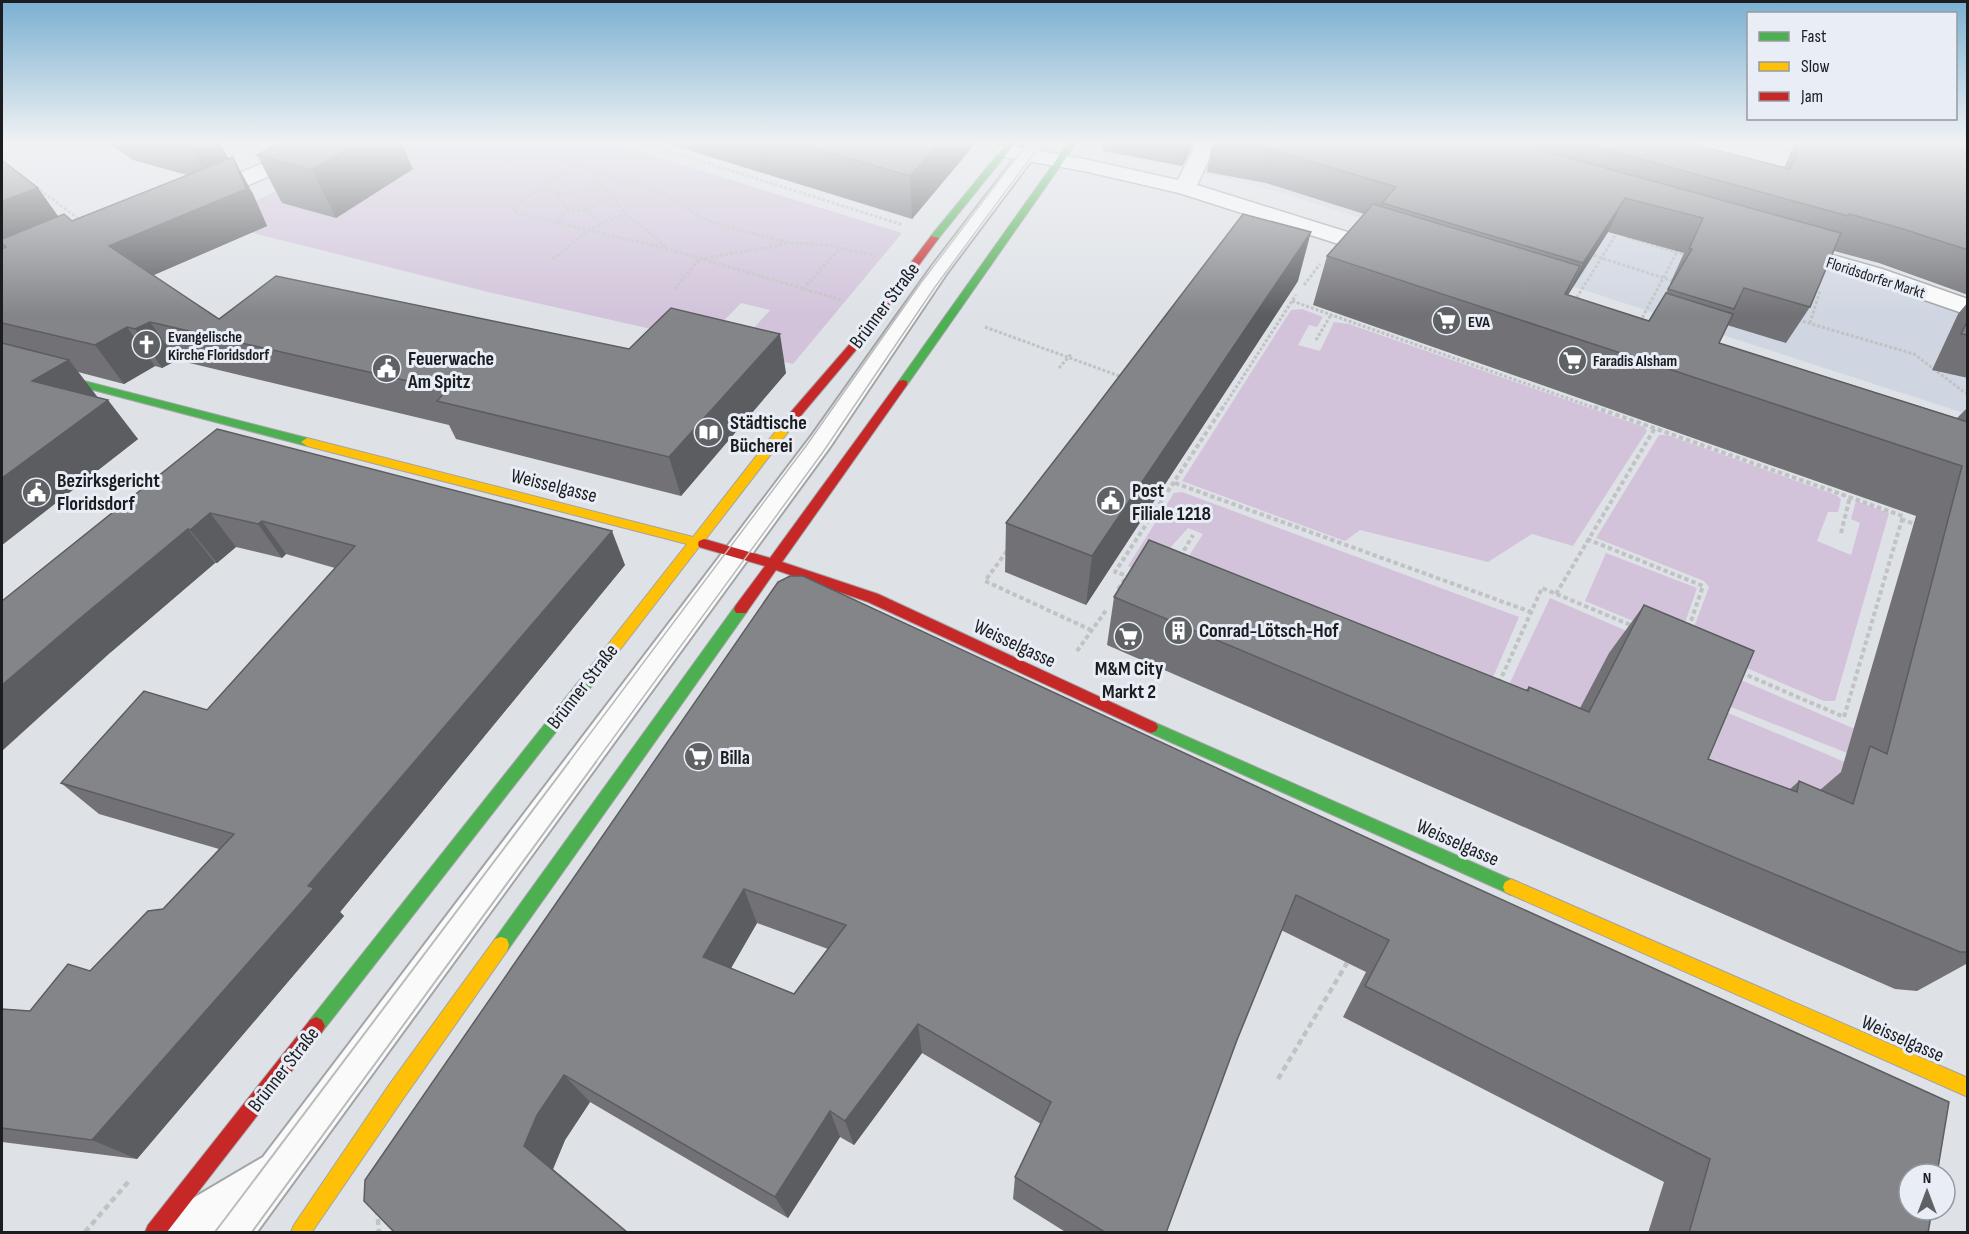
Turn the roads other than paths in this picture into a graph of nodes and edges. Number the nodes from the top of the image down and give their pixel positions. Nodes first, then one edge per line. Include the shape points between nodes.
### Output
1 (194, 200) edge
2 (970, 200) edge
3 (985, 200) edge
4 (1032, 200) edge
5 (1221, 200) edge
6 (178, 206) edge
7 (1768, 244) edge
8 (1411, 260) edge
9 (1968, 308) edge
10 (2, 363) edge
11 (237, 425) junction
12 (210, 447) edge
13 (696, 542) junction
14 (737, 553) junction
15 (774, 564) junction
16 (1968, 1089) edge
17 (281, 1167) junction
18 (155, 1233) edge
19 (176, 1233) edge
20 (232, 1233) edge
21 (301, 1233) edge

1 - 6 street
2 - 13 main road, Brünner Straße via 939,232 852,348
3 - 14 lane, Brünner Straße via 861,386
4 - 15 main road
5 - 8 street
7 - 9 street, Floridsdorfer Markt via 1873,274
10 - 11 main road, Weisselgasse
11 - 12 street
11 - 13 main road, Weisselgasse
13 - 14 main road, Weisselgasse
13 - 18 main road, Brünner Straße
14 - 15 main road, Weisselgasse
14 - 17 lane, Brünner Straße
15 - 16 main road, Weisselgasse via 873,598 1055,684
15 - 21 main road via 396,1092
17 - 19 lane
17 - 20 lane, Brünner Straße

